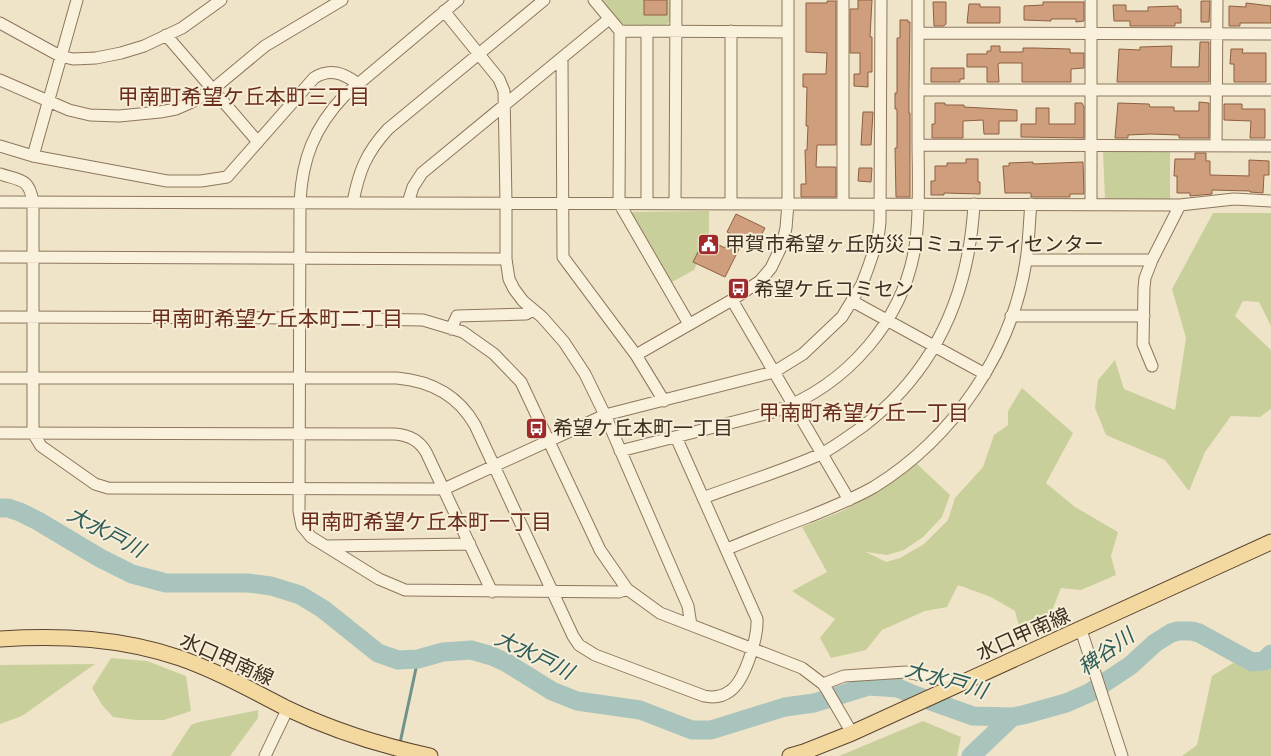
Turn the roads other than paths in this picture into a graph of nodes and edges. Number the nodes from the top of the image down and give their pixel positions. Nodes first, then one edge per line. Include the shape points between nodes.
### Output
1 (77, 0) edge
2 (221, 0) edge
3 (342, 0) edge
4 (458, 0) edge
5 (544, 0) edge
6 (594, 0) edge
7 (676, 0) edge
8 (788, 0) edge
9 (844, 0) edge
10 (881, 0) edge
11 (918, 0) edge
12 (1090, 0) edge
13 (1217, 0) edge
14 (444, 12) junction
15 (609, 19) junction
16 (0, 23) edge
17 (620, 31) junction
18 (647, 31) junction
19 (676, 31) junction
20 (731, 31) junction
21 (787, 32) junction
22 (918, 33) junction
23 (1090, 33) junction
24 (1217, 34) junction
25 (1271, 34) edge
26 (166, 35) junction
27 (479, 54) junction
28 (60, 56) junction
29 (562, 58) junction
30 (0, 80) edge
31 (357, 83) junction
32 (1090, 89) junction
33 (212, 90) junction
34 (918, 90) junction
35 (1216, 90) junction
36 (1271, 90) edge
37 (48, 100) junction
38 (506, 105) junction
39 (258, 142) junction
40 (918, 145) junction
41 (0, 146) edge
42 (1090, 146) junction
43 (1216, 146) junction
44 (1271, 146) edge
45 (32, 156) junction
46 (0, 174) edge
47 (1271, 201) edge
48 (0, 202) edge
49 (33, 202) junction
50 (300, 202) junction
51 (353, 202) junction
52 (506, 202) junction
53 (731, 202) junction
54 (408, 203) junction
55 (562, 203) junction
56 (619, 203) junction
57 (647, 203) junction
58 (675, 203) junction
59 (788, 203) junction
60 (843, 203) junction
61 (880, 204) junction
62 (918, 204) junction
63 (974, 204) junction
64 (1031, 204) junction
65 (1091, 204) junction
66 (1180, 205) junction
67 (0, 257) edge
68 (33, 257) junction
69 (300, 258) junction
70 (506, 258) junction
71 (1026, 260) junction
72 (1152, 260) junction
73 (732, 300) junction
74 (852, 301) junction
75 (534, 310) junction
76 (1012, 316) junction
77 (1144, 316) junction
78 (0, 317) edge
79 (33, 317) junction
80 (299, 318) junction
81 (887, 320) junction
82 (690, 324) junction
83 (451, 329) junction
84 (935, 346) junction
85 (636, 354) junction
86 (1152, 366) dead end
87 (774, 372) junction
88 (985, 374) junction
89 (0, 378) edge
90 (33, 378) junction
91 (300, 378) junction
92 (664, 401) junction
93 (793, 405) junction
94 (605, 415) junction
95 (0, 433) edge
96 (33, 433) junction
97 (299, 434) junction
98 (676, 437) junction
99 (550, 440) junction
100 (620, 451) junction
101 (822, 453) junction
102 (495, 466) junction
103 (300, 489) junction
104 (444, 489) junction
105 (703, 498) junction
106 (849, 500) junction
107 (1271, 542) edge
108 (470, 544) junction
109 (326, 546) junction
110 (727, 549) junction
111 (627, 589) junction
112 (492, 592) junction
113 (553, 592) junction
114 (691, 625) junction
115 (1081, 630) junction
116 (0, 639) edge
117 (752, 649) junction
118 (962, 684) junction
119 (825, 686) junction
120 (288, 708) junction
121 (852, 733) junction
122 (265, 756) edge
123 (430, 756) edge
124 (790, 756) edge
125 (1122, 756) edge

1 - 28 street
2 - 26 street via 182,28
3 - 33 street via 265,46
4 - 14 street
5 - 27 street
6 - 15 street
7 - 19 street
8 - 21 street
9 - 60 street
10 - 61 street
11 - 22 street
12 - 23 street
13 - 24 street
14 - 27 street
14 - 31 street
15 - 17 street
15 - 29 street
16 - 28 street
17 - 18 street
17 - 56 street
18 - 19 street
18 - 57 street
19 - 20 street
19 - 58 street
20 - 21 street
20 - 53 street
21 - 59 street
22 - 23 street
22 - 34 street
23 - 24 street
23 - 32 street
24 - 25 street
24 - 35 street
26 - 28 street via 144,46 106,57 80,59
26 - 33 street
27 - 38 street via 502,85
27 - 51 street via 381,136 362,166
28 - 37 street
29 - 38 street
29 - 55 street
30 - 37 street
31 - 39 street via 340,73 320,74 308,83
31 - 50 street via 332,109 314,137 301,178
32 - 34 street
32 - 35 street
32 - 42 street
33 - 37 street via 176,109 119,116 83,114
33 - 39 street
34 - 40 street
35 - 36 street
35 - 43 street
37 - 45 street
38 - 52 street
38 - 54 street via 422,173
39 - 45 street via 227,177 201,182 167,181
40 - 42 street
40 - 62 street
41 - 45 street
42 - 43 street
42 - 65 street
43 - 44 street
46 - 49 street via 25,182
47 - 66 street via 1234,199
48 - 49 street
49 - 50 street
49 - 68 street
50 - 51 street
50 - 69 street
51 - 54 street
52 - 54 street
52 - 55 street
52 - 70 street
53 - 58 street
53 - 59 street
55 - 56 street
55 - 85 street via 563,257
56 - 57 street
56 - 82 street
57 - 58 street
59 - 60 street
59 - 73 street via 785,236 771,268 755,285
60 - 61 street
61 - 62 street
61 - 74 street via 878,239
62 - 63 street
62 - 81 street via 913,252 903,288
63 - 64 street
63 - 84 street via 965,272 954,308
64 - 65 street
64 - 71 street
65 - 66 street
66 - 72 street
67 - 68 street
68 - 69 street
68 - 79 street
69 - 70 street
69 - 80 street
70 - 75 street via 511,284 522,301
71 - 72 street
71 - 76 street
72 - 77 street via 1145,278
73 - 82 street
73 - 87 street
74 - 81 street
74 - 87 street via 842,317 819,340
75 - 83 street via 526,314 464,314 457,316
75 - 94 street via 571,352
76 - 77 street
76 - 88 street
77 - 86 street via 1143,344
78 - 79 street
79 - 80 street
79 - 90 street
80 - 83 street via 423,320
80 - 91 street
81 - 84 street
81 - 93 street via 867,348 843,372
82 - 85 street
83 - 99 street via 463,332 494,354 521,382
84 - 88 street
84 - 101 street via 879,414
85 - 92 street
87 - 92 street
87 - 93 street
88 - 106 street via 954,417 927,446 892,474
89 - 90 street
90 - 91 street
90 - 96 street
91 - 97 street
91 - 102 street via 397,378 430,385 452,397 471,417
92 - 94 street
93 - 98 street
93 - 101 street
94 - 99 street
94 - 100 street
95 - 96 street
96 - 97 street
96 - 103 street via 42,446 95,484 108,488
97 - 103 street
97 - 104 street via 406,435 424,447
98 - 100 street
98 - 105 street
99 - 102 street
99 - 111 street via 600,550
100 - 114 street via 688,606
101 - 105 street
101 - 106 street
102 - 104 street
102 - 113 street
103 - 104 street
103 - 109 street via 302,526
104 - 108 street
105 - 110 street
106 - 110 street
107 - 115 main road, 水口甲南線
108 - 109 street
108 - 112 street
109 - 112 street via 379,579 405,590
110 - 117 street via 756,614 757,633
111 - 113 street via 619,592
111 - 114 street via 660,613
112 - 113 street
113 - 117 street via 573,636 586,651 704,696 718,697 731,691 741,678
114 - 117 street
115 - 118 main road, 水口甲南線
115 - 125 street
116 - 120 main road, 水口甲南線 via 78,637 133,645 216,672
117 - 119 street via 802,668
118 - 119 street via 906,672 844,676
118 - 121 main road, 水口甲南線
119 - 121 street
120 - 122 street
120 - 123 main road, 水口甲南線 via 339,731
121 - 124 main road, 水口甲南線

